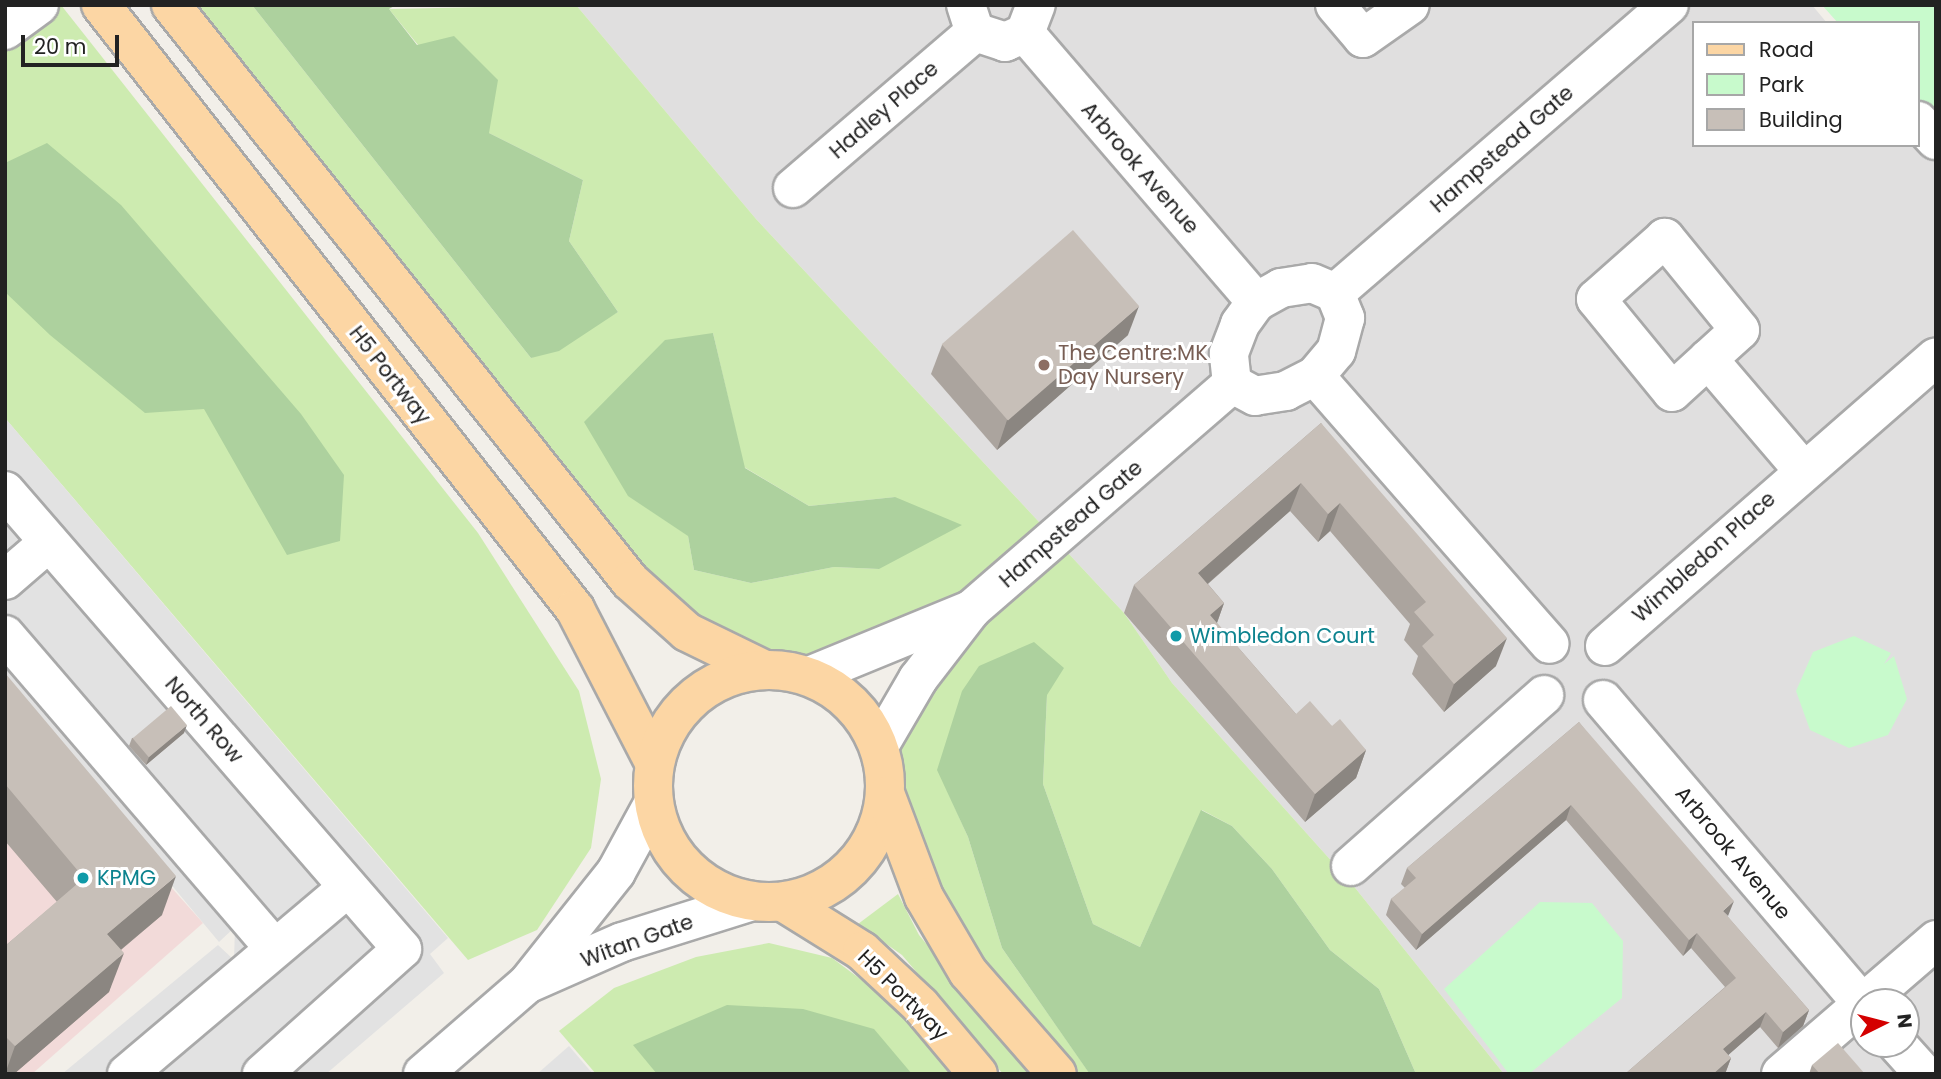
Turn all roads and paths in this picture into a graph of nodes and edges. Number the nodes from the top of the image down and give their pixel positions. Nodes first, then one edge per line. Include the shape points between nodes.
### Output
1 (39, 5) edge
2 (101, 5) edge
3 (171, 5) edge
4 (1335, 5) edge
5 (1410, 5) edge
6 (1668, 5) edge
7 (970, 18) edge
8 (1030, 19) edge
9 (5, 30) edge
10 (1920, 123) edge
11 (1936, 140) edge
12 (793, 188) dead end
13 (1335, 293) junction
14 (1256, 302) junction
15 (1936, 357) edge
16 (1708, 359) dead end
17 (1315, 376) junction
18 (1232, 384) junction
19 (1802, 469) junction
20 (5, 491) edge
21 (49, 542) junction
22 (5, 580) edge
23 (972, 609) junction
24 (5, 635) edge
25 (1550, 644) junction
26 (1605, 646) junction
27 (763, 669) junction
28 (809, 676) junction
29 (1544, 695) junction
30 (1603, 700) junction
31 (879, 746) junction
32 (654, 762) junction
33 (886, 796) junction
34 (653, 804) junction
35 (1351, 866) dead end
36 (348, 887) junction
37 (767, 903) junction
38 (1936, 940) edge
39 (274, 948) junction
40 (527, 984) junction
41 (1882, 988) edge
42 (1850, 990) edge
43 (1850, 1016) edge
44 (1909, 1058) edge
45 (127, 1074) edge
46 (262, 1074) edge
47 (423, 1074) edge
48 (978, 1074) edge
49 (1057, 1074) edge
50 (1781, 1074) edge
51 (1923, 1074) edge

1 - 9 street
2 - 32 main road, H5 Portway via 575,609
3 - 27 main road via 630,581 687,632
4 - 5 street via 1363,38
6 - 13 street, Hampstead Gate
7 - 8 street via 994,42
7 - 12 street, Hadley Place
8 - 14 street, Arbrook Avenue
10 - 11 street
13 - 14 street via 1312,283 1281,288
13 - 17 street via 1345,318 1336,351
14 - 18 street via 1228,353
15 - 19 street, Wimbledon Place
16 - 19 street
17 - 18 street via 1286,391 1255,396
17 - 25 street
18 - 23 street, Hampstead Gate
19 - 26 street, Wimbledon Place
20 - 21 street, North Row
21 - 22 street
21 - 36 street, North Row
23 - 28 street, Hampstead Gate
23 - 31 street, Hampstead Gate via 918,679
24 - 39 street
25 - 26 street via 1575,634
25 - 29 street via 1538,668
26 - 30 street via 1614,678
27 - 28 main road
27 - 32 main road via 726,677 693,697 668,726
28 - 31 main road via 847,700 863,716
29 - 30 street via 1556,706 1573,711 1589,709
29 - 35 street
30 - 42 street, Arbrook Avenue
31 - 33 main road
32 - 34 main road
33 - 37 main road via 876,835 854,867 822,891
33 - 49 main road via 924,897 968,972
34 - 37 main road via 665,839 685,869 715,891
34 - 40 street, Witan Gate via 616,872
36 - 39 street
36 - 46 street, North Row via 402,949
37 - 40 street, Witan Gate via 622,942
37 - 48 main road, H5 Portway via 862,951 920,1005
38 - 41 street
39 - 45 street
40 - 47 street, Witan Gate
43 - 50 street
44 - 51 street

